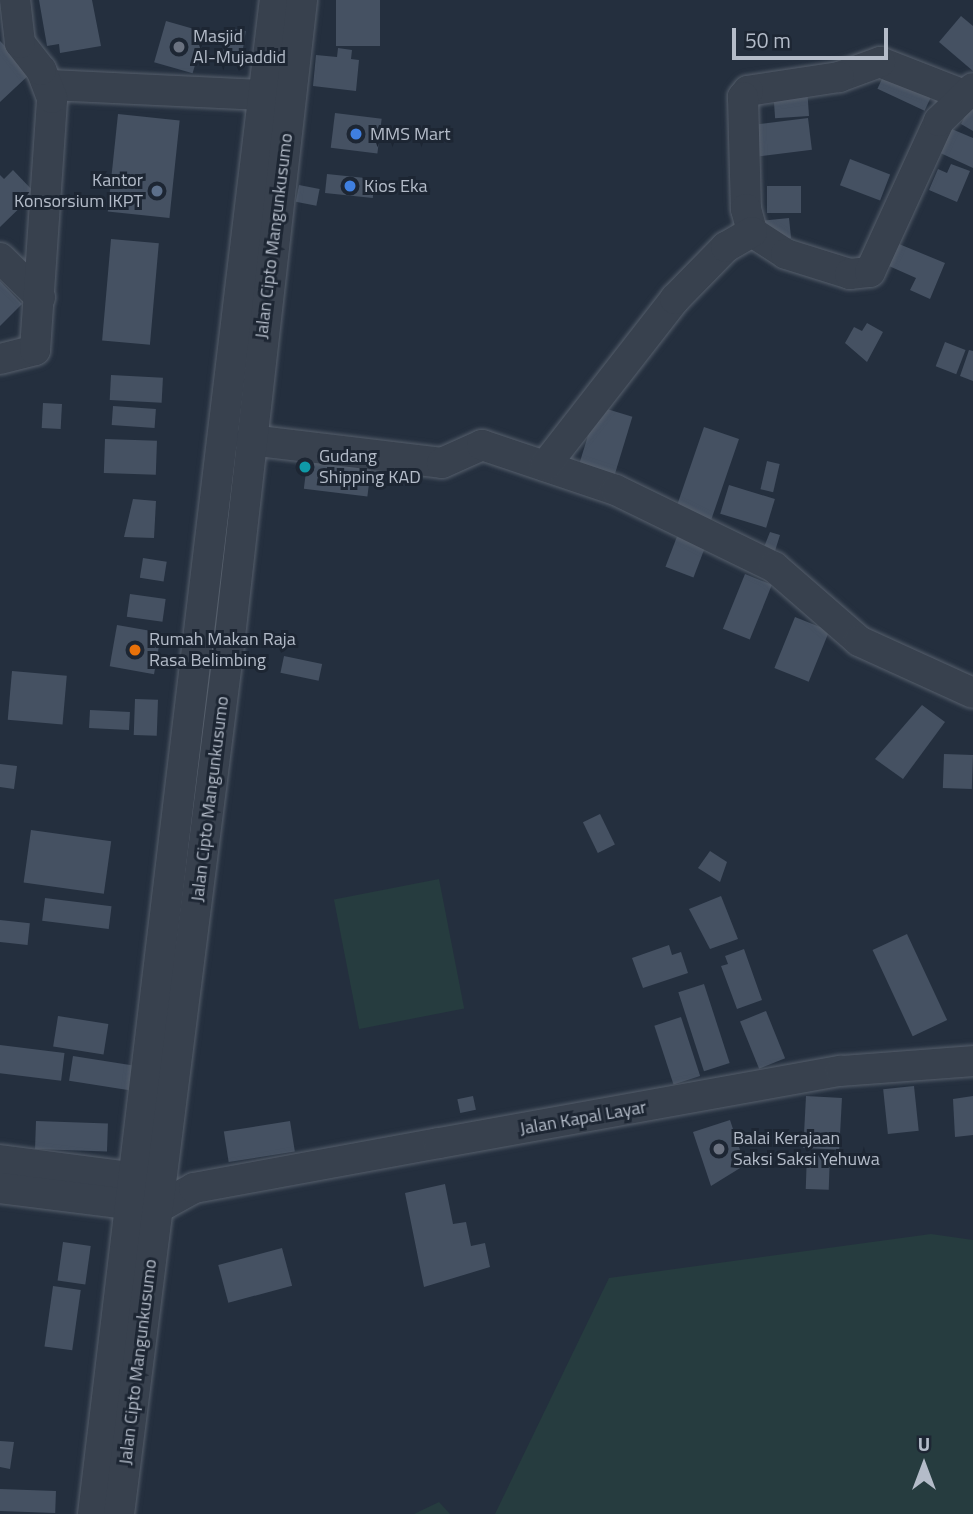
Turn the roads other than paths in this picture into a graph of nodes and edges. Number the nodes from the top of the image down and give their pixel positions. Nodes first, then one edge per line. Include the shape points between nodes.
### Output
1 (15, 0) edge
2 (275, 0) edge
3 (302, 0) edge
4 (0, 20) edge
5 (20, 43) junction
6 (49, 85) junction
7 (968, 92) edge
8 (263, 96) junction
9 (752, 232) junction
10 (0, 258) edge
11 (40, 297) junction
12 (0, 359) edge
13 (250, 440) junction
14 (545, 466) junction
15 (973, 694) edge
16 (973, 1061) edge
17 (0, 1160) edge
18 (0, 1188) edge
19 (146, 1193) junction
20 (93, 1514) edge
21 (119, 1514) edge

1 - 5 street
2 - 8 street, Jalan Cipto Mangunkusumo
3 - 13 street, Jalan Cipto Mangunkusumo
4 - 5 street
5 - 6 street
6 - 8 street
6 - 11 street
7 - 9 street via 939,121 870,272 850,274 786,254
7 - 9 street via 880,62 839,77 748,91 743,96 746,209
8 - 19 street, Jalan Cipto Mangunkusumo
9 - 14 street via 726,247 676,299
10 - 11 street
11 - 12 street via 35,350
13 - 14 street via 442,463 482,445
13 - 19 street, Jalan Cipto Mangunkusumo
14 - 15 street via 616,490 774,567 859,641
16 - 19 street, Jalan Kapal Layar via 841,1071
17 - 19 street
18 - 19 street
19 - 20 street, Jalan Cipto Mangunkusumo
19 - 21 street, Jalan Cipto Mangunkusumo

